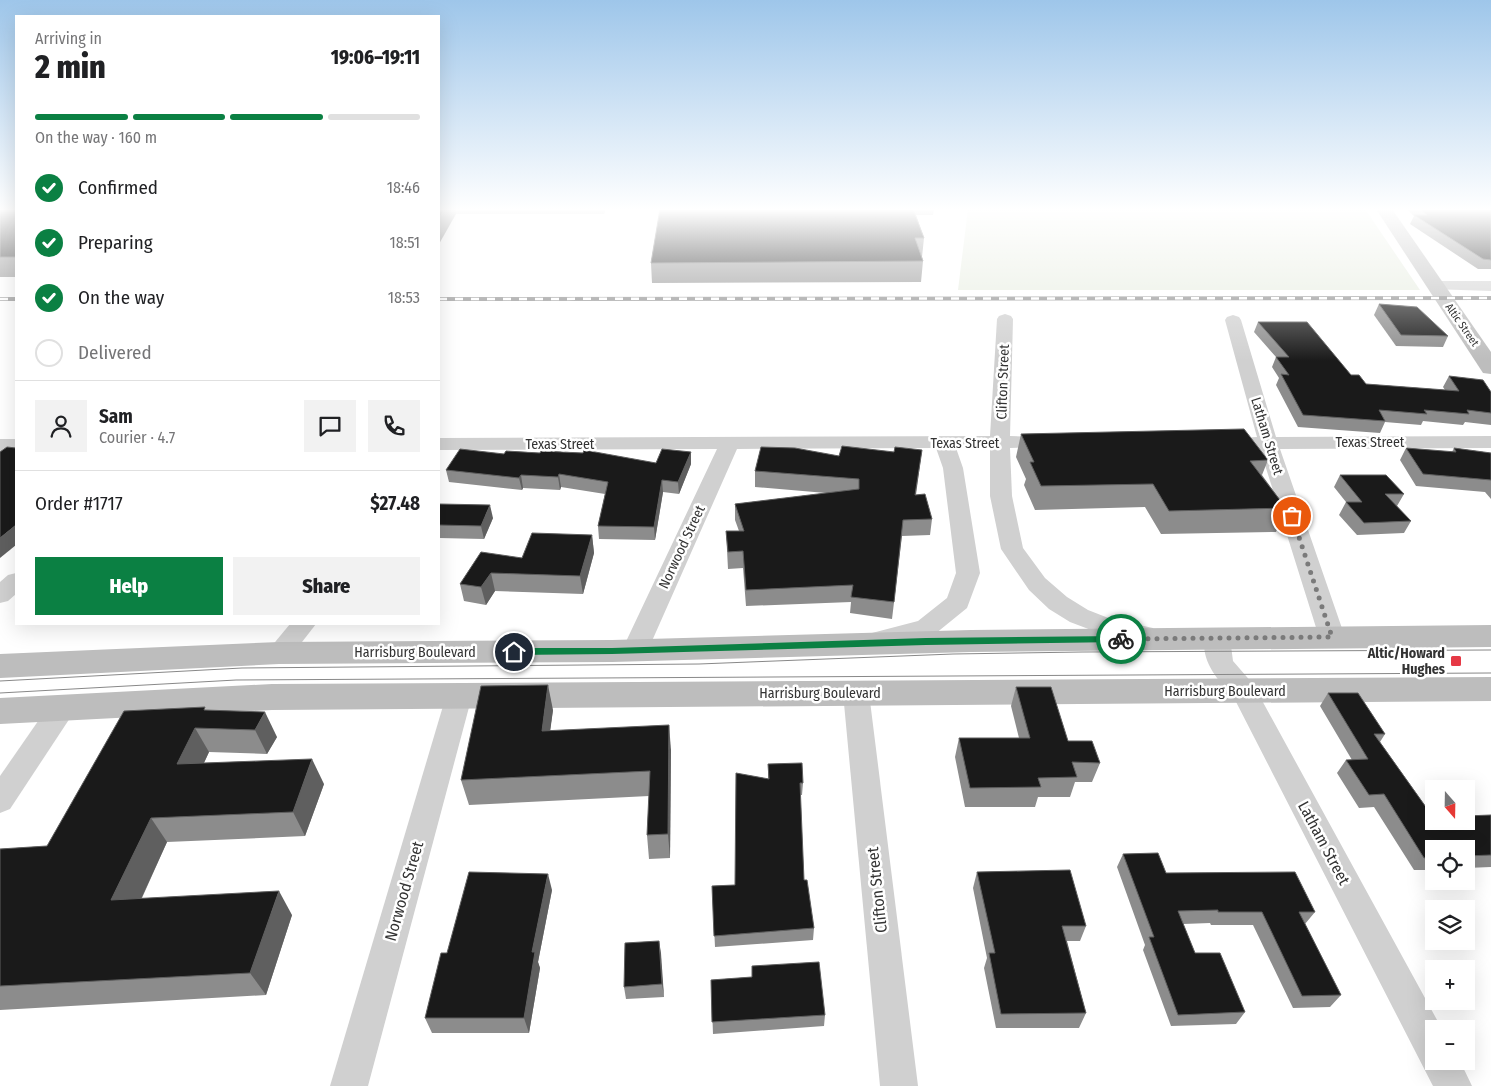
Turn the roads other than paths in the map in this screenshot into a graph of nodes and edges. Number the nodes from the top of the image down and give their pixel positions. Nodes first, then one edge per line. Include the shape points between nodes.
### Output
1 (1418, 260) edge
2 (1436, 286) junction
3 (1491, 286) edge
4 (1005, 319) dead end
5 (1233, 320) dead end
6 (1487, 357) edge
7 (1000, 442) junction
8 (1070, 442) edge
9 (1491, 442) edge
10 (944, 443) junction
11 (1209, 443) edge
12 (1268, 443) junction
13 (446, 444) edge
14 (729, 444) junction
15 (0, 445) edge
16 (15, 445) edge
17 (440, 459) edge
18 (15, 582) edge
19 (0, 595) edge
20 (303, 625) edge
21 (1491, 636) edge
22 (1332, 637) junction
23 (1175, 638) junction
24 (1217, 638) junction
25 (865, 643) junction
26 (635, 650) junction
27 (279, 653) junction
28 (0, 655) edge
29 (0, 666) edge
30 (1491, 689) edge
31 (1244, 691) junction
32 (856, 693) junction
33 (459, 696) junction
34 (62, 708) junction
35 (0, 711) edge
36 (0, 717) edge
37 (0, 800) edge
38 (1425, 1033) edge
39 (1445, 1070) edge
40 (349, 1086) edge
41 (899, 1086) edge
42 (1453, 1086) edge

1 - 2 main road, Altic Street
2 - 3 street
2 - 6 main road, Altic Street
4 - 7 street, Clifton Street
5 - 12 street, Latham Street
7 - 8 street, Texas Street
7 - 10 street, Texas Street
7 - 23 street, Clifton Street via 1001,496 1012,549 1037,584 1065,608 1107,627
9 - 12 street, Texas Street
10 - 14 street, Texas Street
10 - 25 street via 953,468 968,573 958,602 926,628
11 - 12 street, Texas Street
12 - 22 street, Latham Street
13 - 14 street, Texas Street
13 - 17 street
14 - 26 street, Norwood Street
15 - 16 street
18 - 19 street
20 - 27 street
21 - 22 main road, Harrisburg Boulevard
22 - 24 main road, Harrisburg Boulevard
23 - 24 main road, Harrisburg Boulevard
23 - 25 main road, Harrisburg Boulevard
24 - 31 street, Latham Street via 1216,650 1226,674
25 - 26 main road, Harrisburg Boulevard
26 - 27 main road, Harrisburg Boulevard
27 - 28 main road
27 - 29 main road, Harrisburg Boulevard
30 - 31 main road, Harrisburg Boulevard
31 - 32 main road, Harrisburg Boulevard
31 - 38 street, Latham Street
32 - 33 main road, Harrisburg Boulevard
32 - 41 street, Clifton Street
33 - 34 main road, Harrisburg Boulevard via 272,697
33 - 40 street, Norwood Street
34 - 35 main road, Harrisburg Boulevard
34 - 36 main road
34 - 37 street
39 - 42 street

